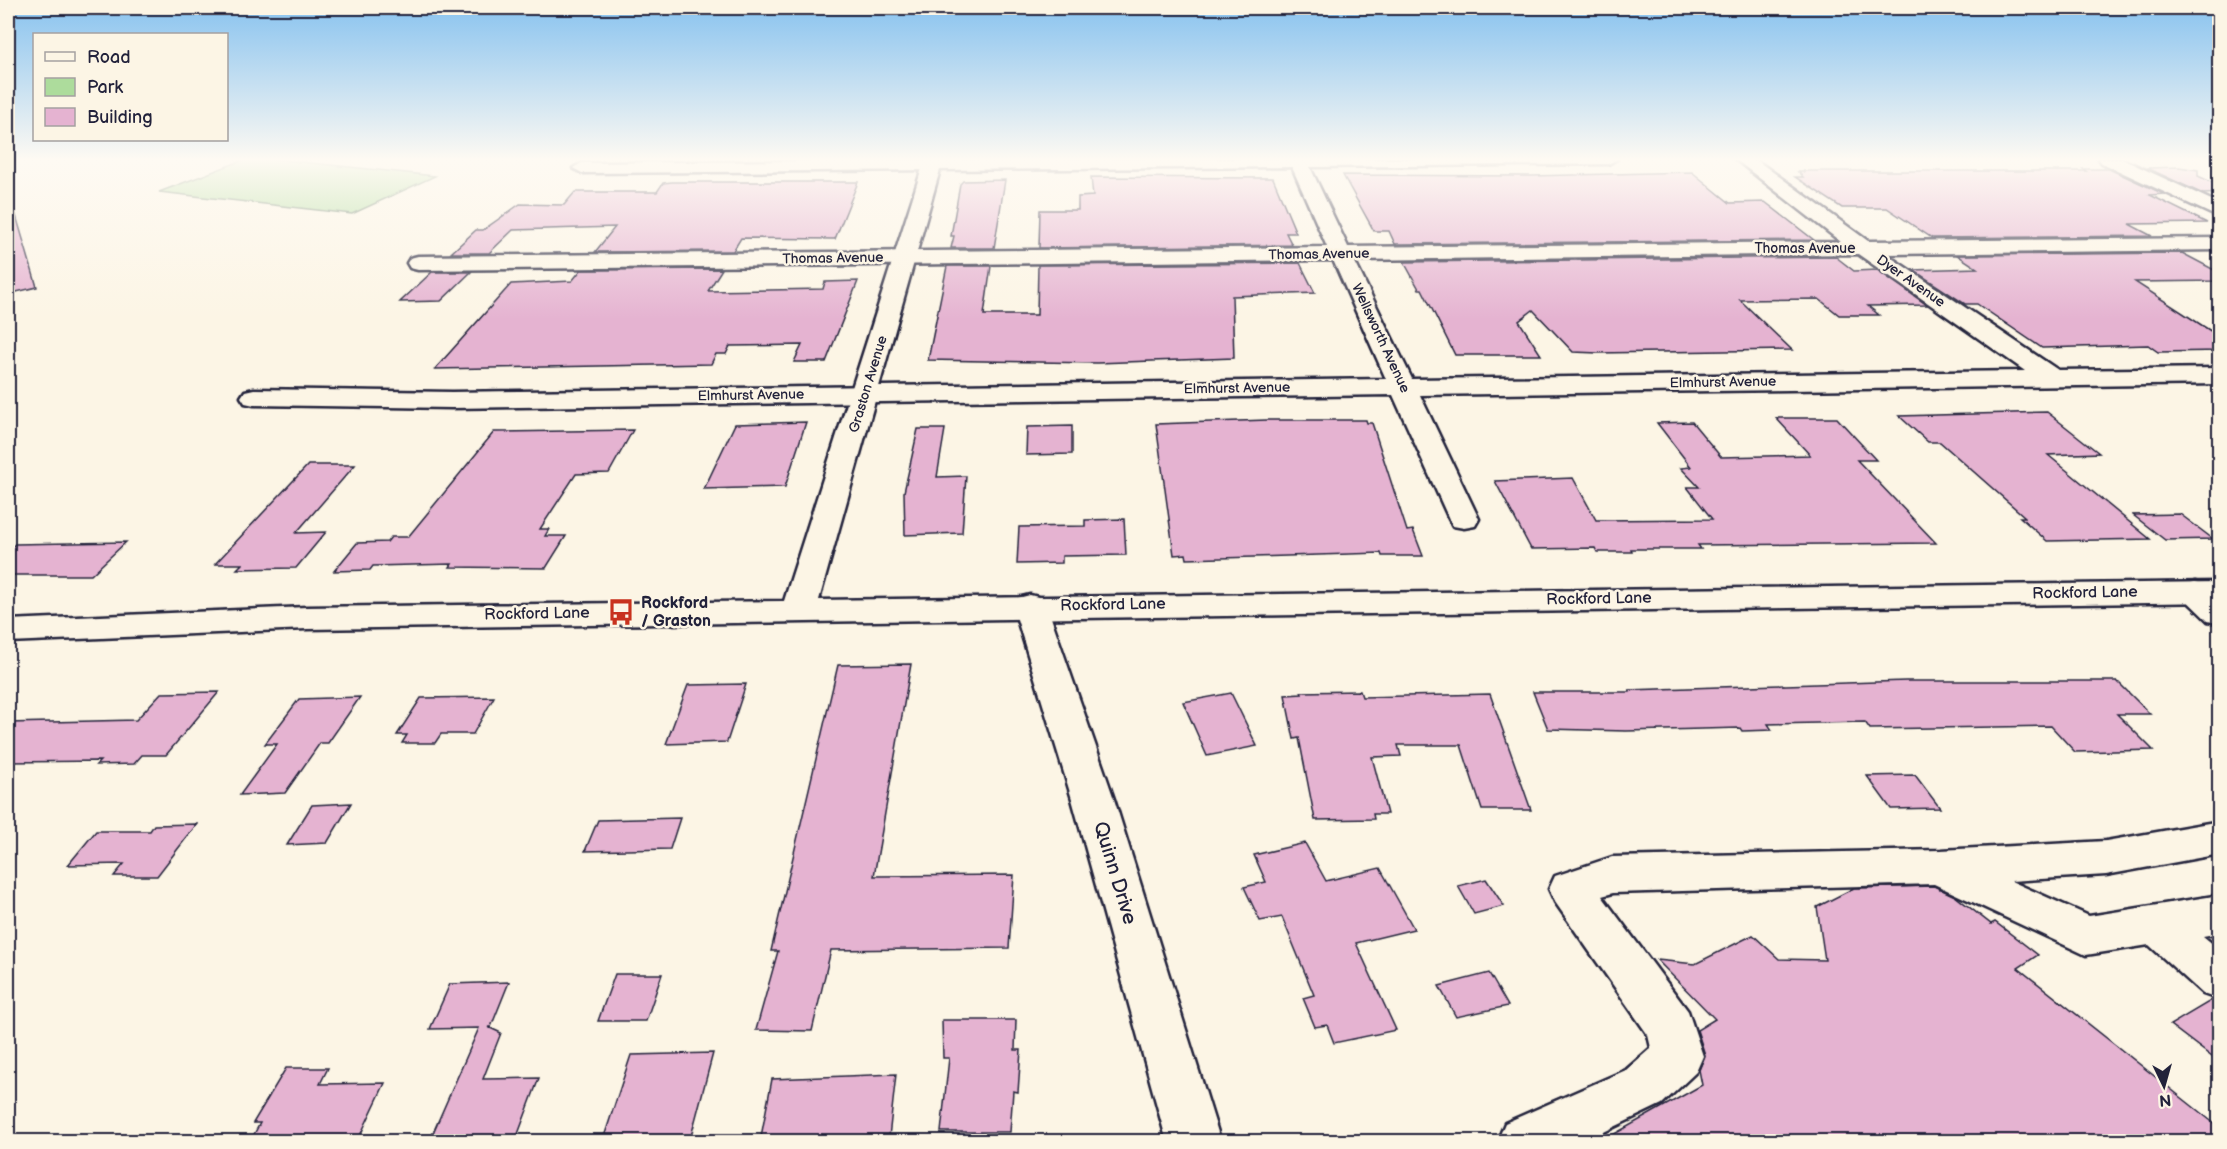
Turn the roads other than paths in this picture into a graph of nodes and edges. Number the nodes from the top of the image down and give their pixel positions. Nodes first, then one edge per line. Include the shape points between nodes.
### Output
1 (919, 213) edge
2 (1322, 213) edge
3 (1816, 213) edge
4 (2220, 244) edge
5 (1863, 248) junction
6 (1340, 254) junction
7 (906, 258) junction
8 (418, 263) dead end
9 (2220, 376) edge
10 (2052, 378) junction
11 (1404, 386) junction
12 (866, 393) junction
13 (254, 398) dead end
14 (1464, 519) dead end
15 (2211, 599) edge
16 (1030, 606) junction
17 (799, 609) junction
18 (8, 631) edge
19 (2220, 837) edge
20 (1939, 867) junction
21 (2220, 914) edge
22 (2157, 924) junction
23 (2220, 979) edge
24 (1194, 1142) edge
25 (1524, 1142) edge

1 - 7 street, Graston Avenue
2 - 6 street, Wellsworth Avenue
3 - 5 street, Dyer Avenue
4 - 5 street, Thomas Avenue
5 - 6 street, Thomas Avenue
5 - 10 street, Dyer Avenue
6 - 7 street, Thomas Avenue
6 - 11 street, Wellsworth Avenue
7 - 8 street, Thomas Avenue
7 - 12 street, Graston Avenue
9 - 10 street, Elmhurst Avenue
10 - 11 street, Elmhurst Avenue
11 - 12 street, Elmhurst Avenue
11 - 14 street, Wellsworth Avenue
12 - 13 street, Elmhurst Avenue
12 - 17 street, Graston Avenue
15 - 16 street, Rockford Lane
16 - 17 street, Rockford Lane
16 - 24 street, Quinn Drive via 1093,799
17 - 18 street, Rockford Lane via 307,618
19 - 20 street via 2106,858
20 - 22 street via 2086,936
20 - 25 street via 1612,875 1570,889 1671,1027 1678,1056 1644,1087
21 - 22 street
22 - 23 street

